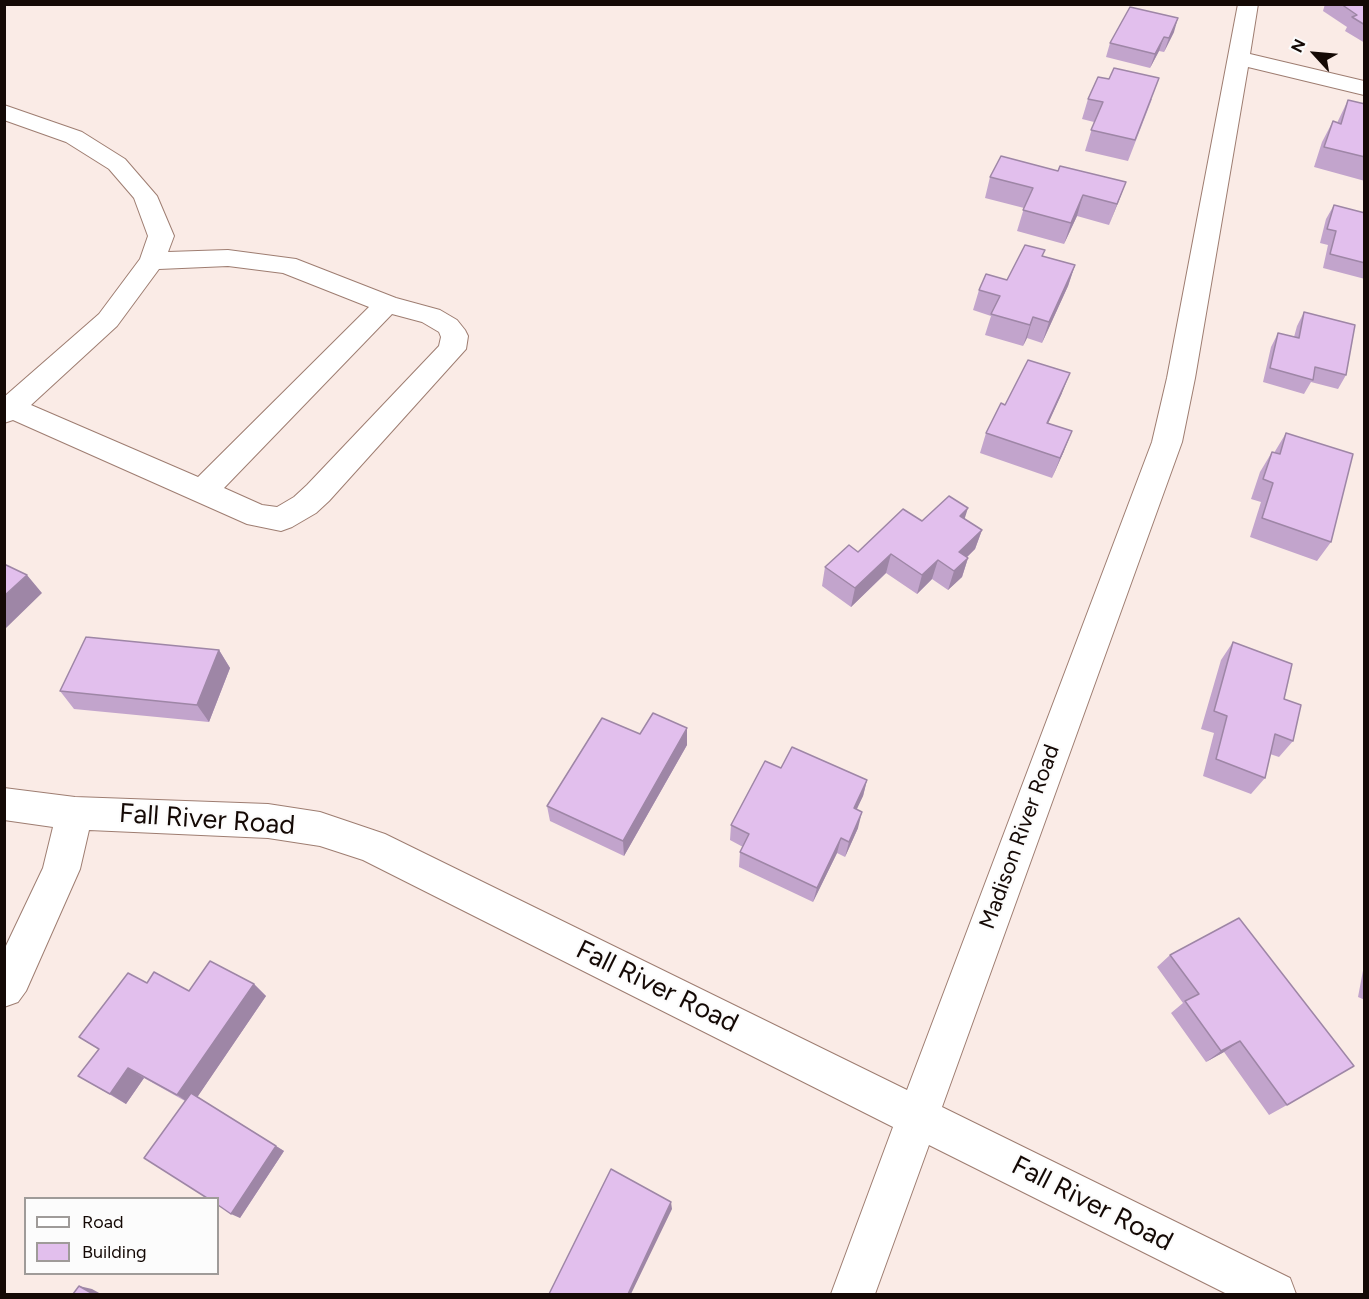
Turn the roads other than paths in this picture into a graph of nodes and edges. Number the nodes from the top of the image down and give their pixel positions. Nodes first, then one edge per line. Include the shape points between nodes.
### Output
1 (1248, 4) edge
2 (1238, 58) junction
3 (1365, 88) edge
4 (4, 112) edge
5 (152, 261) junction
6 (387, 304) junction
7 (8, 410) edge
8 (202, 492) junction
9 (4, 804) edge
10 (75, 813) junction
11 (4, 988) edge
12 (918, 1117) junction
13 (853, 1294) edge
14 (1274, 1294) edge

1 - 2 street, Madison River Road
2 - 3 street
2 - 12 street, Madison River Road via 1167,442
4 - 5 street via 74,137 117,164 145,196 161,236
5 - 6 street via 228,258 287,265
5 - 7 street via 108,320
6 - 8 street
6 - 8 street via 431,316 447,326 455,336 452,349 318,493 281,519 258,516
7 - 8 street
9 - 10 street, Fall River Road
10 - 11 street via 61,869
10 - 12 street, Fall River Road via 268,821 320,829 372,846
12 - 13 street, Madison River Road
12 - 14 street, Fall River Road

